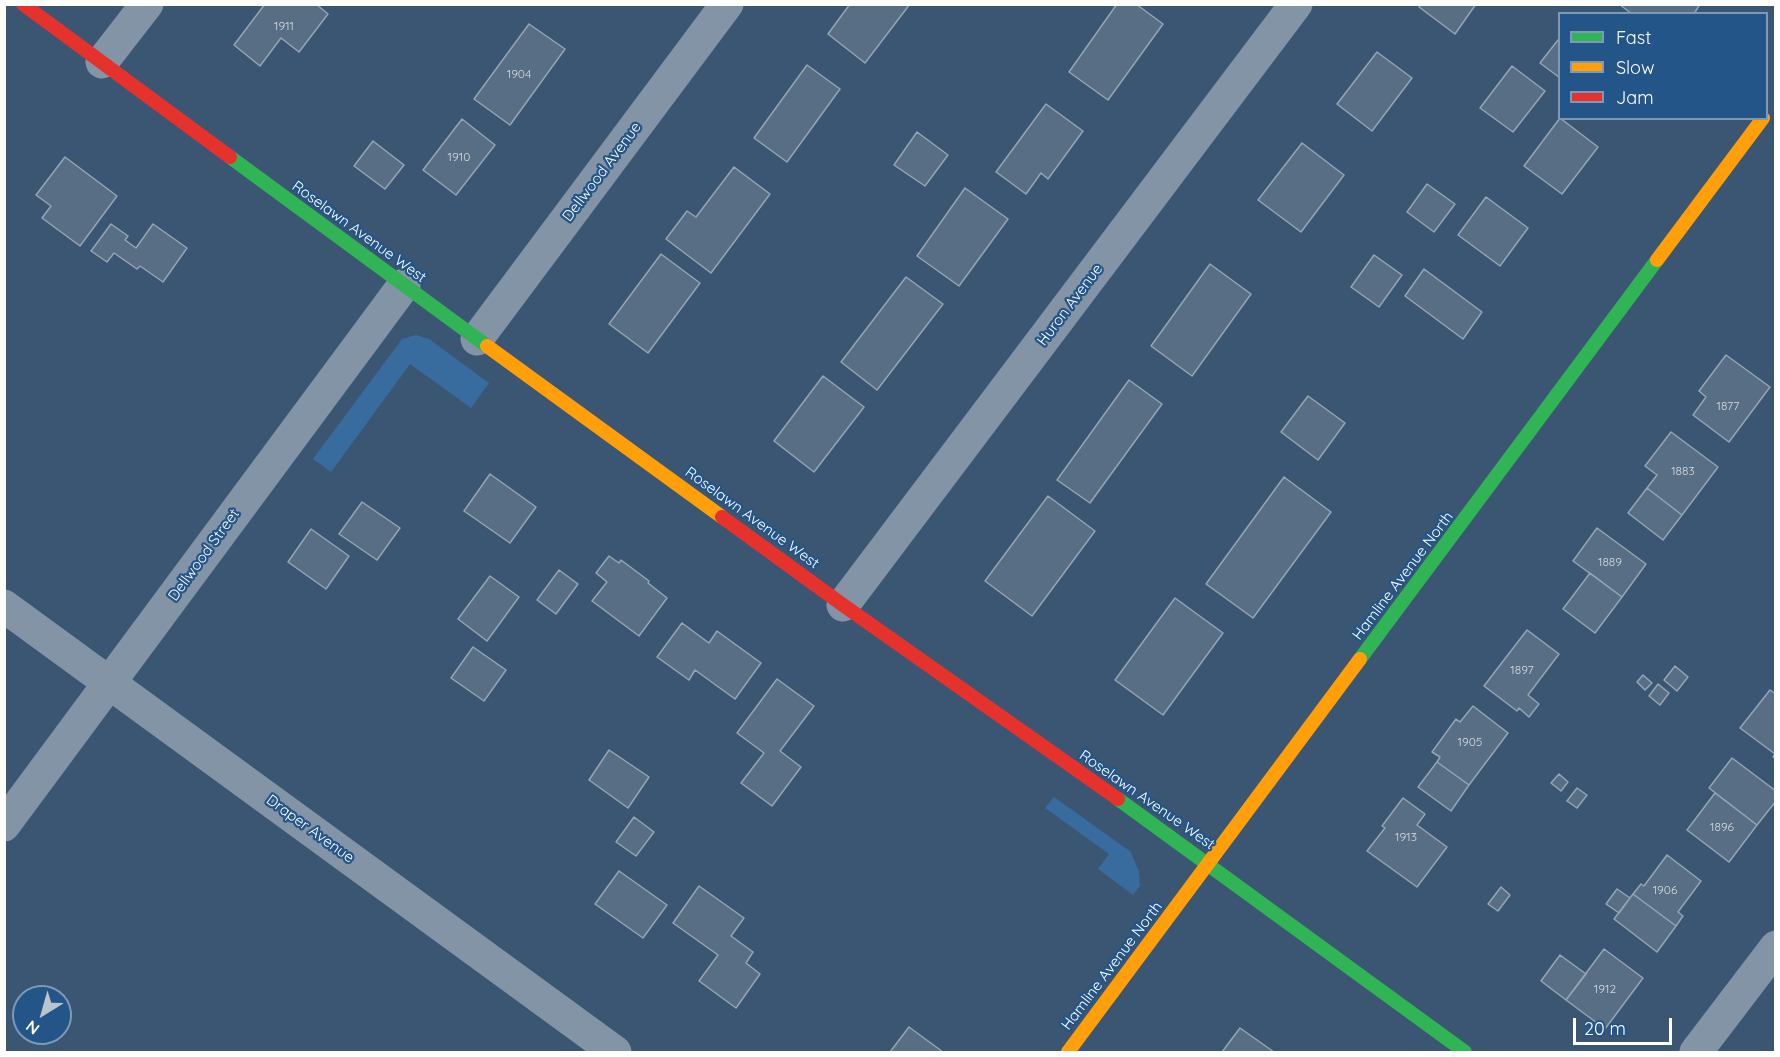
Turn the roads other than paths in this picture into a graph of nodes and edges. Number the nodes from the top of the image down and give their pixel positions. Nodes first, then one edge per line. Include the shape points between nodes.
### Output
1 (23, 4) edge
2 (147, 4) edge
3 (727, 4) edge
4 (1296, 4) edge
5 (102, 62) junction
6 (1762, 120) edge
7 (404, 285) junction
8 (477, 339) junction
9 (843, 605) junction
10 (4, 606) edge
11 (110, 683) junction
12 (4, 825) edge
13 (1209, 865) junction
14 (1776, 947) edge
15 (615, 1053) edge
16 (1068, 1053) edge
17 (1465, 1053) edge
18 (1696, 1053) edge

1 - 5 street, Roselawn Avenue West
2 - 5 street
3 - 8 street, Dellwood Avenue
4 - 9 street, Huron Avenue
5 - 7 street, Roselawn Avenue West
6 - 13 street, Hamline Avenue North
7 - 8 street, Roselawn Avenue West
7 - 11 street, Dellwood Street
8 - 9 street, Roselawn Avenue West
9 - 13 street, Roselawn Avenue West
10 - 11 street, Draper Avenue
11 - 12 street, Dellwood Street
11 - 15 street, Draper Avenue
13 - 16 street, Hamline Avenue North
13 - 17 street, Roselawn Avenue West
14 - 18 street

